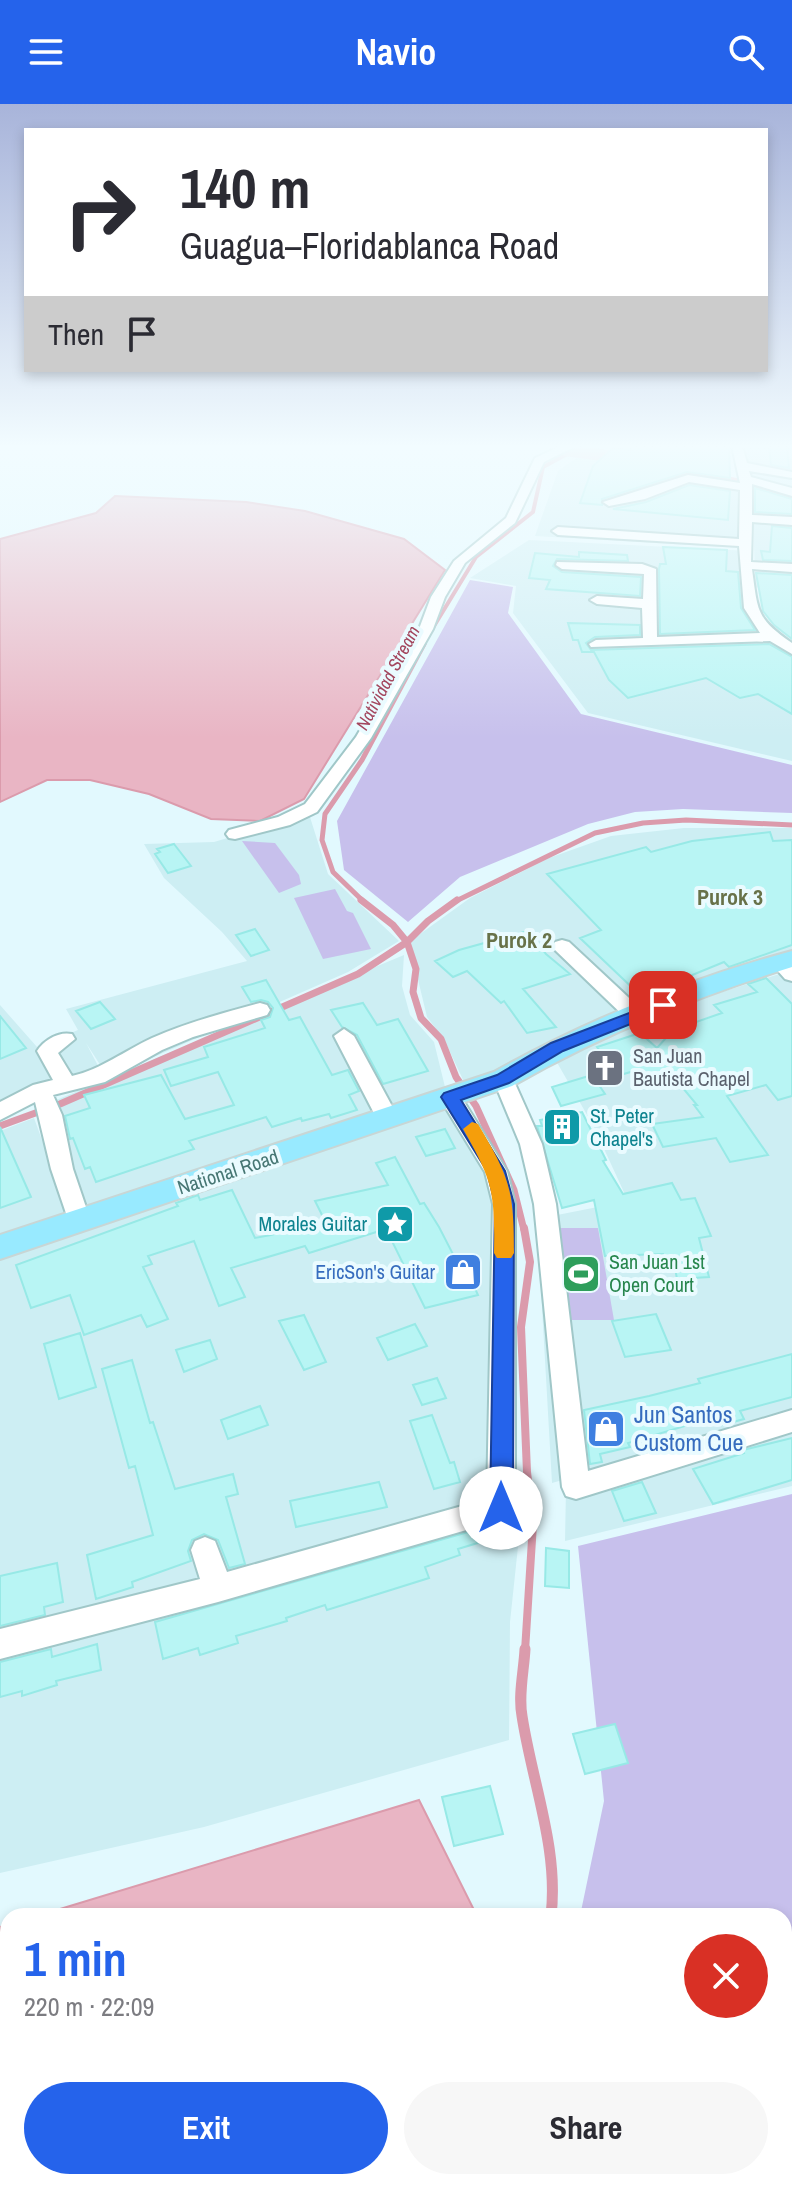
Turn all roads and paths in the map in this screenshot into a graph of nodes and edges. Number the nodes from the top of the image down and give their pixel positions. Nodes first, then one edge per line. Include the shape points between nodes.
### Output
1 (482, 543) edge
2 (745, 543) edge
3 (562, 565) dead end
4 (745, 565) junction
5 (792, 568) edge
6 (597, 600) dead end
7 (649, 604) junction
8 (770, 637) junction
9 (651, 642) junction
10 (596, 644) dead end
11 (792, 650) edge
12 (235, 834) dead end
13 (562, 946) dead end
14 (788, 965) edge
15 (260, 1010) dead end
16 (636, 1016) junction
17 (344, 1036) dead end
18 (65, 1039) dead end
19 (503, 1079) junction
20 (67, 1085) junction
21 (459, 1095) junction
22 (46, 1102) junction
23 (4, 1104) edge
24 (388, 1119) junction
25 (79, 1222) junction
26 (0, 1247) edge
27 (792, 1421) edge
28 (205, 1550) dead end
29 (218, 1588) junction
30 (0, 1644) edge

1 - 12 street via 460,561 363,738 311,808
2 - 4 street
3 - 7 street via 648,570
4 - 5 street
4 - 8 street via 754,617
6 - 7 street
7 - 9 street
8 - 9 street
8 - 11 street
9 - 10 street
13 - 16 street
14 - 16 main road, National Road
15 - 20 street via 186,1032 98,1077
16 - 19 main road, National Road via 557,1047
17 - 24 street
18 - 20 street via 47,1051
19 - 21 main road, National Road
19 - 27 street via 531,1144 545,1204 576,1487
20 - 22 street
21 - 24 main road, National Road
21 - 29 street via 496,1171 504,1204 512,1505
22 - 23 street
22 - 25 street
24 - 25 main road, National Road
25 - 26 main road, National Road
28 - 29 street
29 - 30 street

